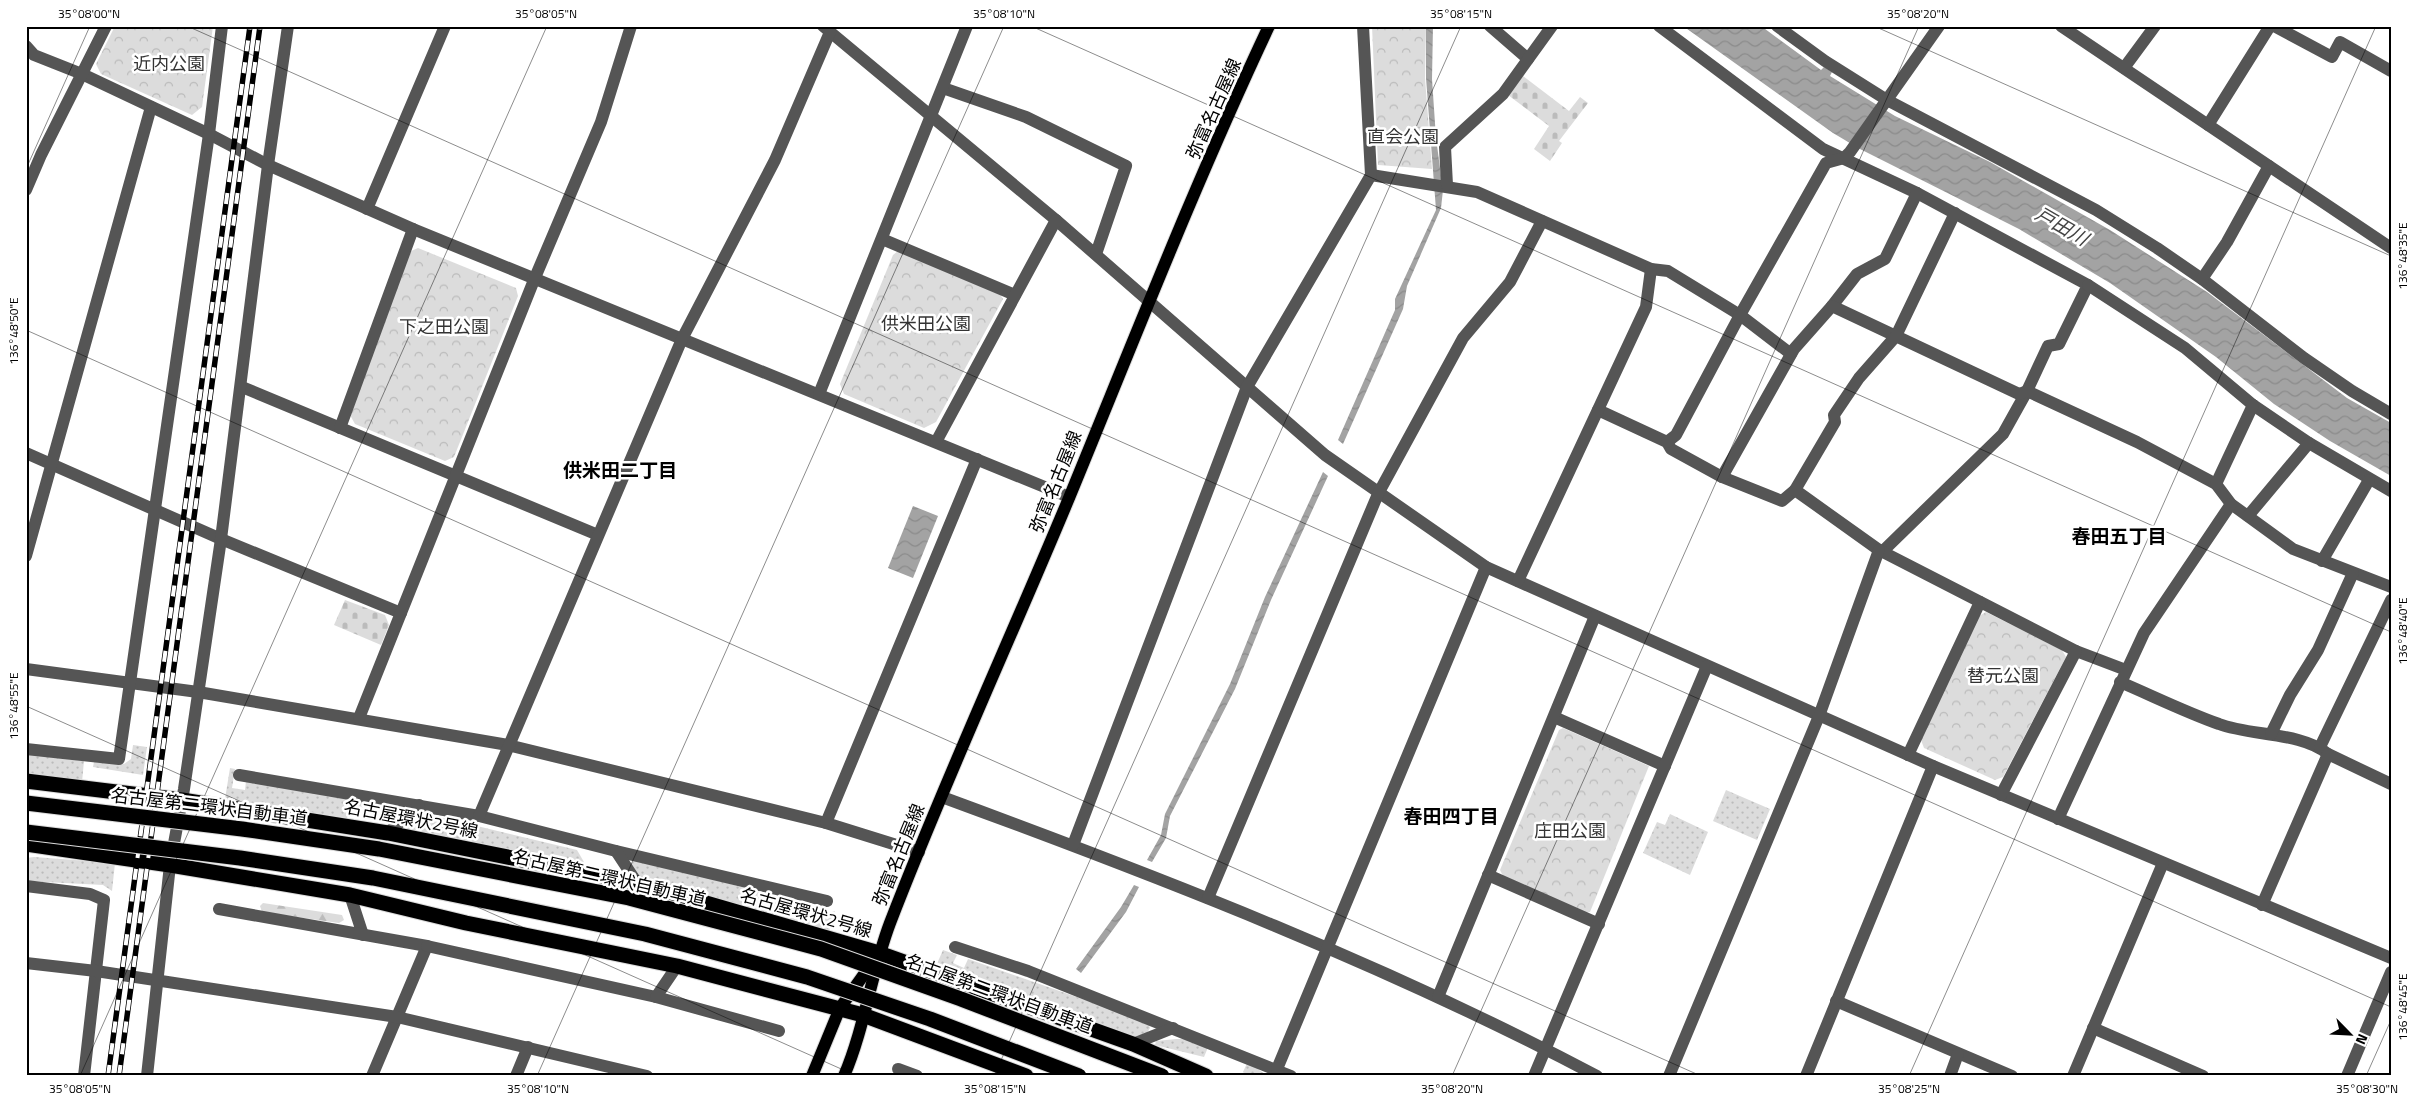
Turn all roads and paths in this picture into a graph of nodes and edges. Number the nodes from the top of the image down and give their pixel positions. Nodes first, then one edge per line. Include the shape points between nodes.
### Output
1 (106, 26) edge
2 (222, 26) edge
3 (288, 26) edge
4 (445, 26) edge
5 (631, 26) edge
6 (967, 26) edge
7 (1269, 26) edge
8 (1363, 26) edge
9 (1490, 26) edge
10 (1552, 26) edge
11 (1659, 26) edge
12 (1777, 26) edge
13 (1939, 26) edge
14 (2061, 26) edge
15 (2155, 26) edge
16 (2270, 26) edge
17 (2274, 26) edge
18 (826, 29) edge
19 (26, 46) edge
20 (1528, 59) junction
21 (2124, 68) junction
22 (2391, 71) edge
23 (82, 74) junction
24 (943, 88) junction
25 (1887, 100) junction
26 (151, 107) junction
27 (931, 116) junction
28 (2208, 125) junction
29 (209, 134) junction
30 (1847, 155) junction
31 (268, 165) junction
32 (2269, 166) junction
33 (1371, 175) junction
34 (1441, 184) junction
35 (26, 190) edge
36 (1916, 193) junction
37 (367, 209) junction
38 (1955, 214) junction
39 (1056, 220) junction
40 (1542, 221) junction
41 (413, 229) junction
42 (882, 238) junction
43 (2391, 248) edge
44 (1096, 254) junction
45 (1651, 269) junction
46 (2202, 278) junction
47 (534, 280) junction
48 (2088, 285) junction
49 (1015, 295) junction
50 (1149, 302) junction
51 (1832, 306) junction
52 (1740, 315) junction
53 (1896, 336) junction
54 (682, 339) junction
55 (1791, 354) junction
56 (242, 387) junction
57 (1247, 387) junction
58 (2027, 391) junction
59 (819, 394) junction
60 (2253, 405) junction
61 (1598, 410) junction
62 (2391, 414) edge
63 (340, 428) junction
64 (936, 442) junction
65 (1667, 442) junction
66 (2309, 443) junction
67 (26, 453) edge
68 (976, 459) junction
69 (53, 465) junction
70 (456, 476) junction
71 (1722, 477) junction
72 (2369, 480) junction
73 (2216, 484) junction
74 (1795, 490) junction
75 (2391, 491) edge
76 (1378, 494) junction
77 (1069, 497) junction
78 (2231, 504) junction
79 (154, 510) junction
80 (2248, 516) junction
81 (598, 535) junction
82 (221, 539) junction
83 (1881, 550) junction
84 (26, 556) edge
85 (2322, 560) junction
86 (1486, 567) junction
87 (2353, 572) junction
88 (1518, 581) junction
89 (2391, 587) edge
90 (2391, 600) edge
91 (1980, 602) junction
92 (401, 613) junction
93 (1595, 616) junction
94 (2076, 651) junction
95 (1707, 666) junction
96 (26, 669) edge
97 (2123, 676) junction
98 (132, 684) junction
99 (198, 692) junction
100 (1819, 716) junction
101 (1554, 717) junction
102 (359, 718) junction
103 (2271, 734) junction
104 (508, 745) junction
105 (26, 749) edge
106 (2324, 751) junction
107 (1908, 755) junction
108 (1665, 766) junction
109 (1933, 766) junction
110 (239, 775) dead end
111 (26, 781) edge
112 (2391, 784) edge
113 (2001, 795) junction
114 (942, 797) junction
115 (182, 800) junction
116 (26, 803) edge
117 (418, 806) junction
118 (479, 816) junction
119 (2058, 819) junction
120 (826, 823) junction
121 (388, 833) junction
122 (27, 841) edge
123 (1073, 845) junction
124 (616, 851) junction
125 (919, 852) junction
126 (2163, 863) junction
127 (170, 865) junction
128 (1488, 875) junction
129 (637, 883) junction
130 (26, 886) edge
131 (350, 895) junction
132 (1208, 898) junction
133 (827, 901) dead end
134 (2262, 905) junction
135 (219, 909) dead end
136 (1598, 924) junction
137 (363, 935) junction
138 (427, 946) junction
139 (955, 946) dead end
140 (1329, 948) junction
141 (879, 953) junction
142 (2391, 958) edge
143 (26, 963) edge
144 (677, 966) junction
145 (96, 971) junction
146 (2391, 972) edge
147 (158, 980) junction
148 (656, 997) junction
149 (1438, 997) junction
150 (1836, 1002) junction
151 (840, 1008) junction
152 (863, 1015) junction
153 (397, 1018) junction
154 (1173, 1028) junction
155 (2093, 1028) junction
156 (779, 1031) dead end
157 (1133, 1044) junction
158 (528, 1047) junction
159 (1546, 1049) junction
160 (1958, 1054) junction
161 (898, 1069) dead end
162 (1278, 1072) edge
163 (84, 1076) edge
164 (147, 1076) edge
165 (372, 1076) edge
166 (516, 1076) edge
167 (647, 1076) edge
168 (812, 1076) edge
169 (844, 1076) edge
170 (917, 1076) edge
171 (1026, 1076) edge
172 (1079, 1076) edge
173 (1162, 1076) edge
174 (1206, 1076) edge
175 (1291, 1076) edge
176 (1534, 1076) edge
177 (1597, 1076) edge
178 (1669, 1076) edge
179 (1806, 1076) edge
180 (1950, 1076) edge
181 (2012, 1076) edge
182 (2073, 1076) edge
183 (2203, 1076) edge
184 (2347, 1076) edge

1 - 23 street
2 - 29 street
3 - 31 street
4 - 37 street
5 - 47 street via 601,122
6 - 24 street
7 - 50 main road, 弥富名古屋線
8 - 33 street
9 - 20 street
10 - 20 street
11 - 30 street via 1824,149
12 - 25 street
13 - 25 street
14 - 21 street
15 - 21 street
16 - 28 street
17 - 22 street via 2332,57 2340,42
18 - 27 street
18 - 54 street via 775,160
19 - 23 street via 34,55
20 - 34 street via 1503,94 1446,146
21 - 28 street
23 - 26 street
23 - 35 street
24 - 27 street
24 - 44 street via 1026,117 1126,166
25 - 30 street
25 - 46 street via 2096,210
26 - 29 street
26 - 69 street
27 - 39 street
27 - 42 street
28 - 32 street
29 - 31 street
29 - 79 street
30 - 36 street
30 - 52 street via 1826,163
31 - 37 street
31 - 56 street
32 - 43 street
32 - 46 street via 2227,242
33 - 34 street
33 - 57 street
34 - 40 street via 1478,192
36 - 38 street
36 - 51 street via 1884,259 1857,274
37 - 41 street
38 - 48 street
38 - 53 street
39 - 44 street
39 - 49 street
40 - 45 street
40 - 76 street via 1510,282 1462,338
41 - 47 street
41 - 63 street
42 - 49 street
42 - 59 street
44 - 50 street
45 - 52 street via 1668,271
45 - 61 street via 1646,307
46 - 62 street via 2304,358
47 - 54 street
47 - 70 street
48 - 58 street via 2059,344 2048,346
48 - 60 street via 2185,348
49 - 64 street
50 - 57 street
50 - 77 main road, 弥富名古屋線
51 - 53 street
51 - 55 street
52 - 55 street
52 - 65 street via 1676,435
53 - 58 street via 2019,394
53 - 74 street via 1858,378 1834,415 1835,422
54 - 59 street
54 - 81 street
55 - 71 street
56 - 63 street
56 - 82 street
57 - 76 street via 1325,455
57 - 123 street
58 - 73 street via 2137,442
58 - 83 street via 2004,434
59 - 64 street
60 - 66 street
60 - 73 street
61 - 65 street
61 - 88 street
63 - 70 street
64 - 68 street
65 - 71 street via 1670,449
66 - 72 street
66 - 80 street
67 - 69 street
68 - 77 street
68 - 120 street
69 - 79 street
69 - 84 street
70 - 81 street
70 - 92 street
71 - 74 street via 1782,501
72 - 75 street
72 - 85 street
73 - 78 street
74 - 83 street
76 - 86 street
76 - 132 street
77 - 114 main road, 弥富名古屋線
78 - 80 street
78 - 97 street via 2144,632
79 - 82 street
79 - 98 street
80 - 85 street via 2293,549
81 - 104 street
82 - 92 street
82 - 99 street
83 - 91 street
83 - 100 street
85 - 87 street
86 - 88 street
86 - 140 street
87 - 89 street
87 - 103 street via 2318,650
88 - 93 street
90 - 106 street
91 - 94 street
91 - 107 street
92 - 102 street
93 - 95 street
93 - 101 street
94 - 97 street
94 - 113 street
95 - 100 street
95 - 108 street
96 - 98 street
97 - 103 street via 2220,725
97 - 119 street
98 - 99 street
98 - 105 street via 119,759
99 - 102 street
99 - 115 street
100 - 107 street
100 - 178 street
101 - 108 street
101 - 128 street
102 - 104 street
103 - 106 street
104 - 118 street
104 - 120 street
106 - 112 street
106 - 134 street
107 - 109 street
108 - 136 street
109 - 113 street
109 - 150 street
110 - 117 street
111 - 115 highway, 名古屋環状2号線
113 - 119 street
114 - 123 street
114 - 125 main road, 弥富名古屋線
115 - 121 highway, 名古屋環状2号線
115 - 127 street
116 - 173 highway, 名古屋第二環状自動車道, bridge via 379,848 629,898 821,949
117 - 118 street
117 - 121 street
118 - 124 street
119 - 126 street
120 - 125 street
121 - 129 highway, 名古屋環状2号線
122 - 127 highway
122 - 172 highway, bridge via 240,858 374,878 645,934 807,977 930,1019
123 - 132 street
124 - 129 street
124 - 133 street
125 - 141 main road, 弥富名古屋線
126 - 134 street
126 - 155 street
127 - 131 highway
127 - 147 street
128 - 136 street
128 - 149 street
129 - 141 highway, 名古屋環状2号線
130 - 145 street via 90,894 104,900
131 - 137 street
131 - 144 highway via 475,925
132 - 140 street
134 - 142 street
135 - 137 street
136 - 159 street
137 - 138 street
138 - 148 street
138 - 153 street
139 - 154 street
140 - 149 street
140 - 162 street
141 - 151 main road, 弥富名古屋線
141 - 152 main road, 弥富名古屋線
141 - 157 highway, 名古屋環状2号線
143 - 145 street
144 - 148 street
144 - 151 highway
145 - 147 street
145 - 163 street
146 - 184 street
147 - 153 street
147 - 164 street
148 - 156 street
149 - 159 street
150 - 160 street
150 - 179 street
151 - 152 highway
151 - 168 main road, 弥富名古屋線
152 - 169 main road, 弥富名古屋線
152 - 171 highway
153 - 158 street
153 - 165 street
154 - 157 street
154 - 162 street
155 - 182 street
155 - 183 street
157 - 174 highway, 名古屋環状2号線
158 - 166 street
158 - 167 street
159 - 176 street
159 - 177 street
160 - 180 street
160 - 181 street
161 - 170 street
162 - 175 street

